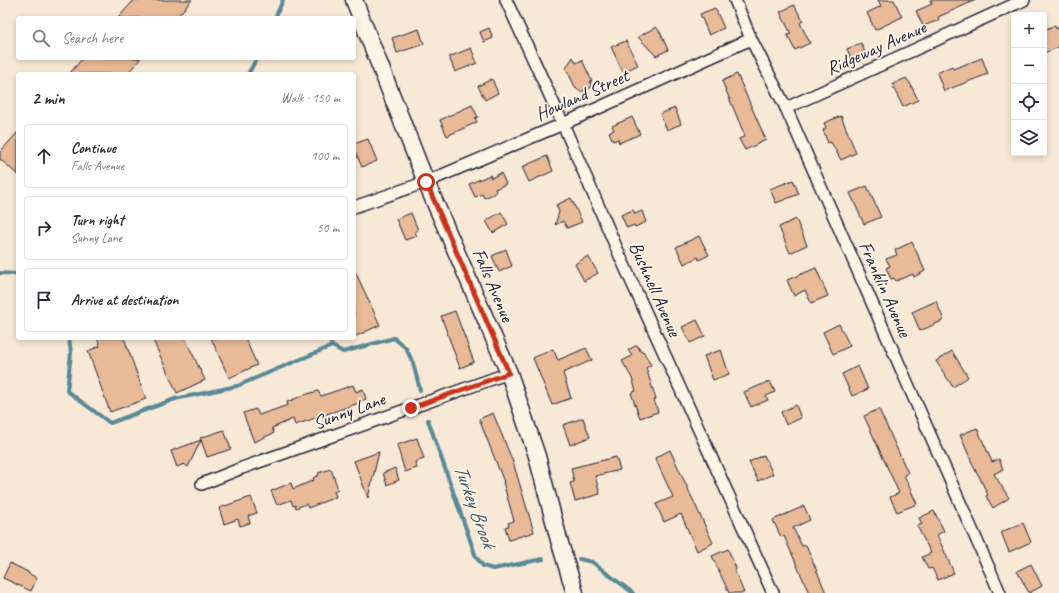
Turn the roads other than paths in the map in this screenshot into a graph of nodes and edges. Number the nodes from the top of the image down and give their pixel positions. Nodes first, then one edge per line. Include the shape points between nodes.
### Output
1 (354, 0) edge
2 (506, 0) edge
3 (735, 0) edge
4 (1024, 0) edge
5 (752, 39) junction
6 (786, 108) junction
7 (563, 124) junction
8 (426, 182) junction
9 (356, 206) edge
10 (509, 373) junction
11 (202, 484) dead end
12 (575, 593) edge
13 (773, 593) edge
14 (1000, 593) edge

1 - 8 main road, Falls Avenue
2 - 7 street, Bushnell Avenue
3 - 5 street, Franklin Avenue
4 - 6 street, Ridgeway Avenue
5 - 6 street, Franklin Avenue
5 - 7 street, Howland Street
6 - 14 street, Franklin Avenue
7 - 8 street, Howland Street
7 - 13 street, Bushnell Avenue
8 - 9 street, Howland Street
8 - 10 main road, Falls Avenue
10 - 11 street, Sunny Lane
10 - 12 main road, Falls Avenue via 537,456

